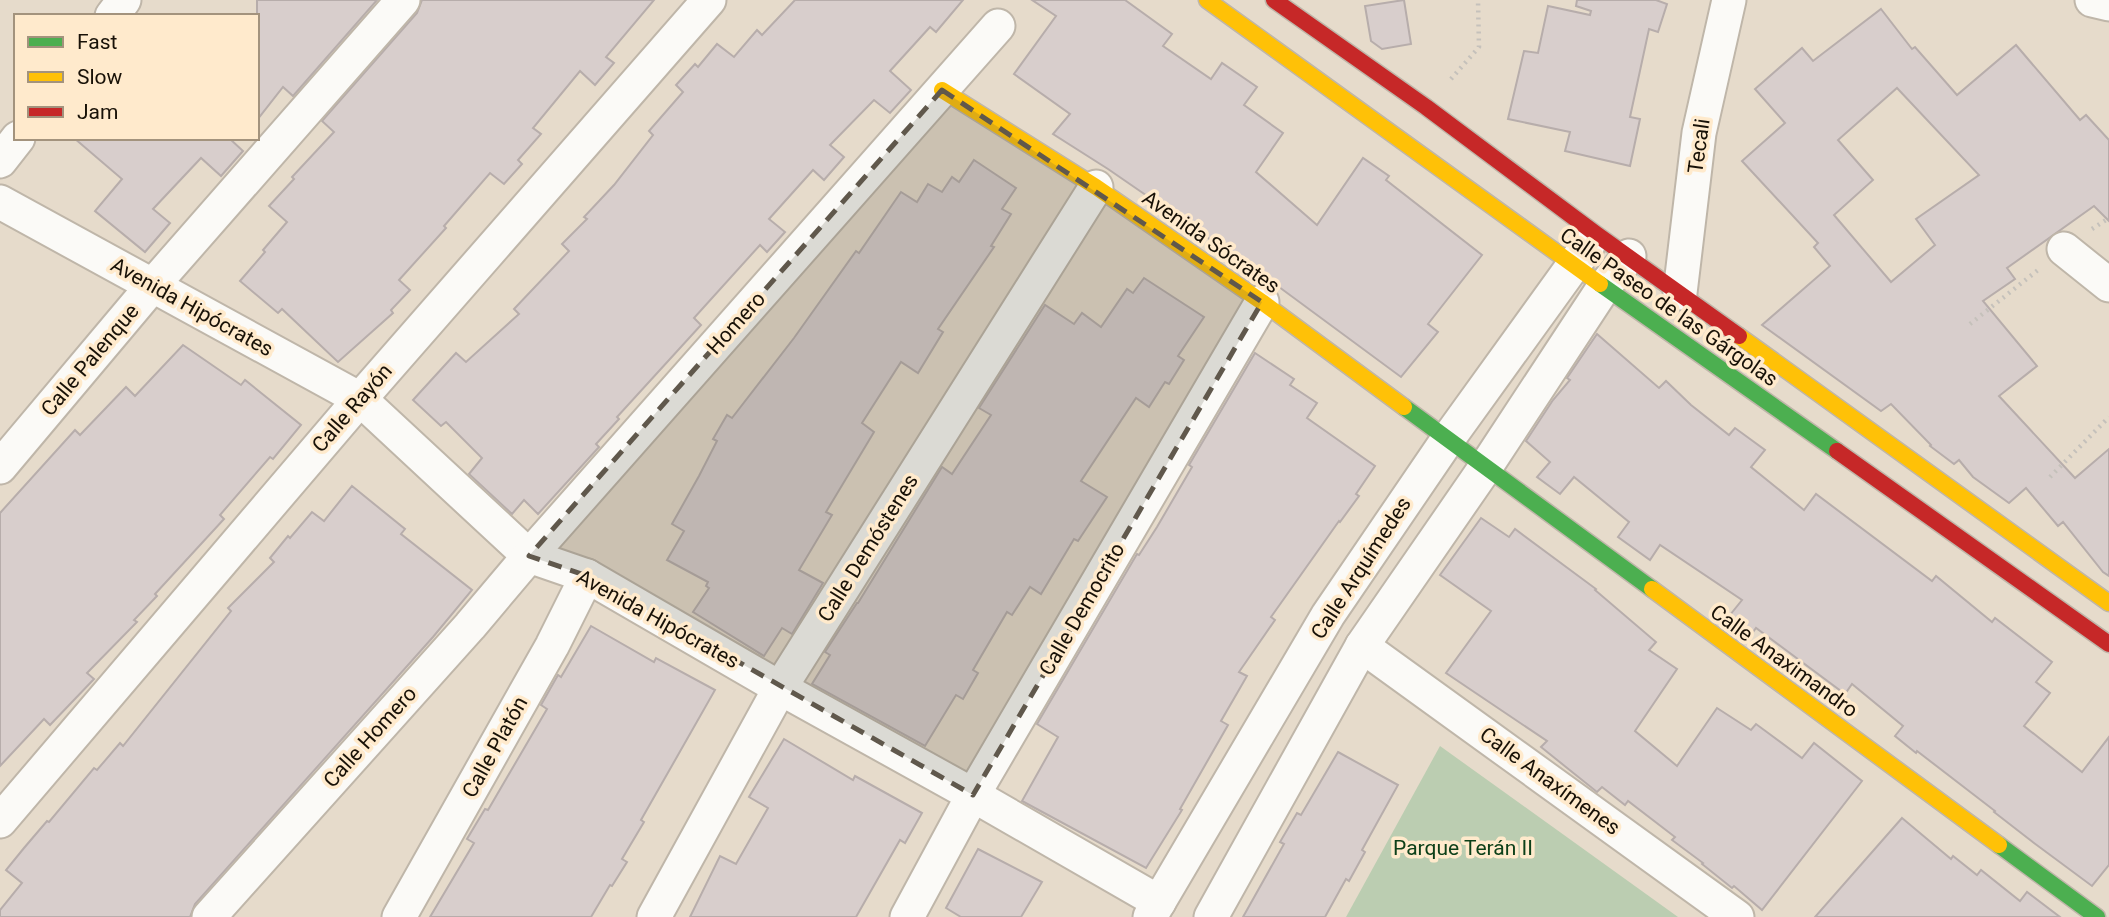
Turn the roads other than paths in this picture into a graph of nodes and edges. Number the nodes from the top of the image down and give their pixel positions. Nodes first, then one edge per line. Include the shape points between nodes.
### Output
1 (403, 0) edge
2 (709, 0) edge
3 (1207, 0) edge
4 (1274, 0) edge
5 (1729, 0) edge
6 (2092, 0) edge
7 (2109, 4) edge
8 (998, 26) dead end
9 (942, 90) junction
10 (16, 140) edge
11 (0, 161) edge
12 (1096, 187) junction
13 (0, 202) edge
14 (1596, 234) junction
15 (2064, 249) dead end
16 (1629, 256) junction
17 (1571, 265) junction
18 (153, 285) junction
19 (2109, 285) edge
20 (1604, 288) junction
21 (1680, 293) junction
22 (1262, 302) junction
23 (360, 399) junction
24 (1448, 439) junction
25 (0, 467) edge
26 (1485, 468) junction
27 (529, 556) junction
28 (587, 576) junction
29 (2109, 603) edge
30 (2109, 644) edge
31 (1362, 646) junction
32 (780, 688) junction
33 (973, 795) junction
34 (0, 821) edge
35 (1155, 909) edge
36 (209, 917) edge
37 (399, 917) edge
38 (654, 917) edge
39 (907, 917) edge
40 (1211, 917) edge
41 (1737, 917) edge
42 (2097, 917) edge

1 - 18 street, Calle Palenque
2 - 23 street, Calle Rayón
3 - 17 street, Calle Paseo de las Gárgolas
4 - 14 street, Calle Paseo de las Gárgolas
5 - 21 street, Tecali via 1699,133
6 - 7 street
8 - 9 street
9 - 12 street, Avenida Sócrates
9 - 27 street, Homero
10 - 11 street
12 - 22 street, Avenida Sócrates
12 - 32 street, Calle Demóstenes
13 - 18 street, Avenida Hipócrates
14 - 16 street, Calle Paseo de las Gárgolas
14 - 17 street, Calle Arquímedes
15 - 19 street
16 - 20 street, Calle Arquímedes
16 - 21 street, Calle Paseo de las Gárgolas
17 - 20 street, Calle Paseo de las Gárgolas
17 - 24 street, Calle Arquímedes
18 - 23 street, Avenida Hipócrates
18 - 25 street, Calle Palenque
20 - 26 street, Calle Arquímedes
20 - 30 street, Calle Paseo de las Gárgolas
21 - 29 street, Calle Paseo de las Gárgolas
22 - 24 street, Avenida Sócrates
22 - 33 street, Calle Democrito
23 - 27 street, Avenida Hipócrates
23 - 34 street, Calle Rayón
24 - 26 street, Calle Anaximandro
24 - 35 street, Calle Arquímedes via 1328,615
26 - 31 street, Calle Arquímedes
26 - 42 street, Calle Anaximandro
27 - 28 street, Avenida Hipócrates
27 - 36 street, Calle Homero
28 - 32 street, Avenida Hipócrates
28 - 37 street, Calle Platón
31 - 40 street, Calle Arquímedes
31 - 41 street, Calle Anaxímenes
32 - 33 street, Avenida Hipócrates
32 - 38 street, Calle Demóstenes
33 - 35 street, Avenida Hipócrates
33 - 39 street, Calle Democrito

